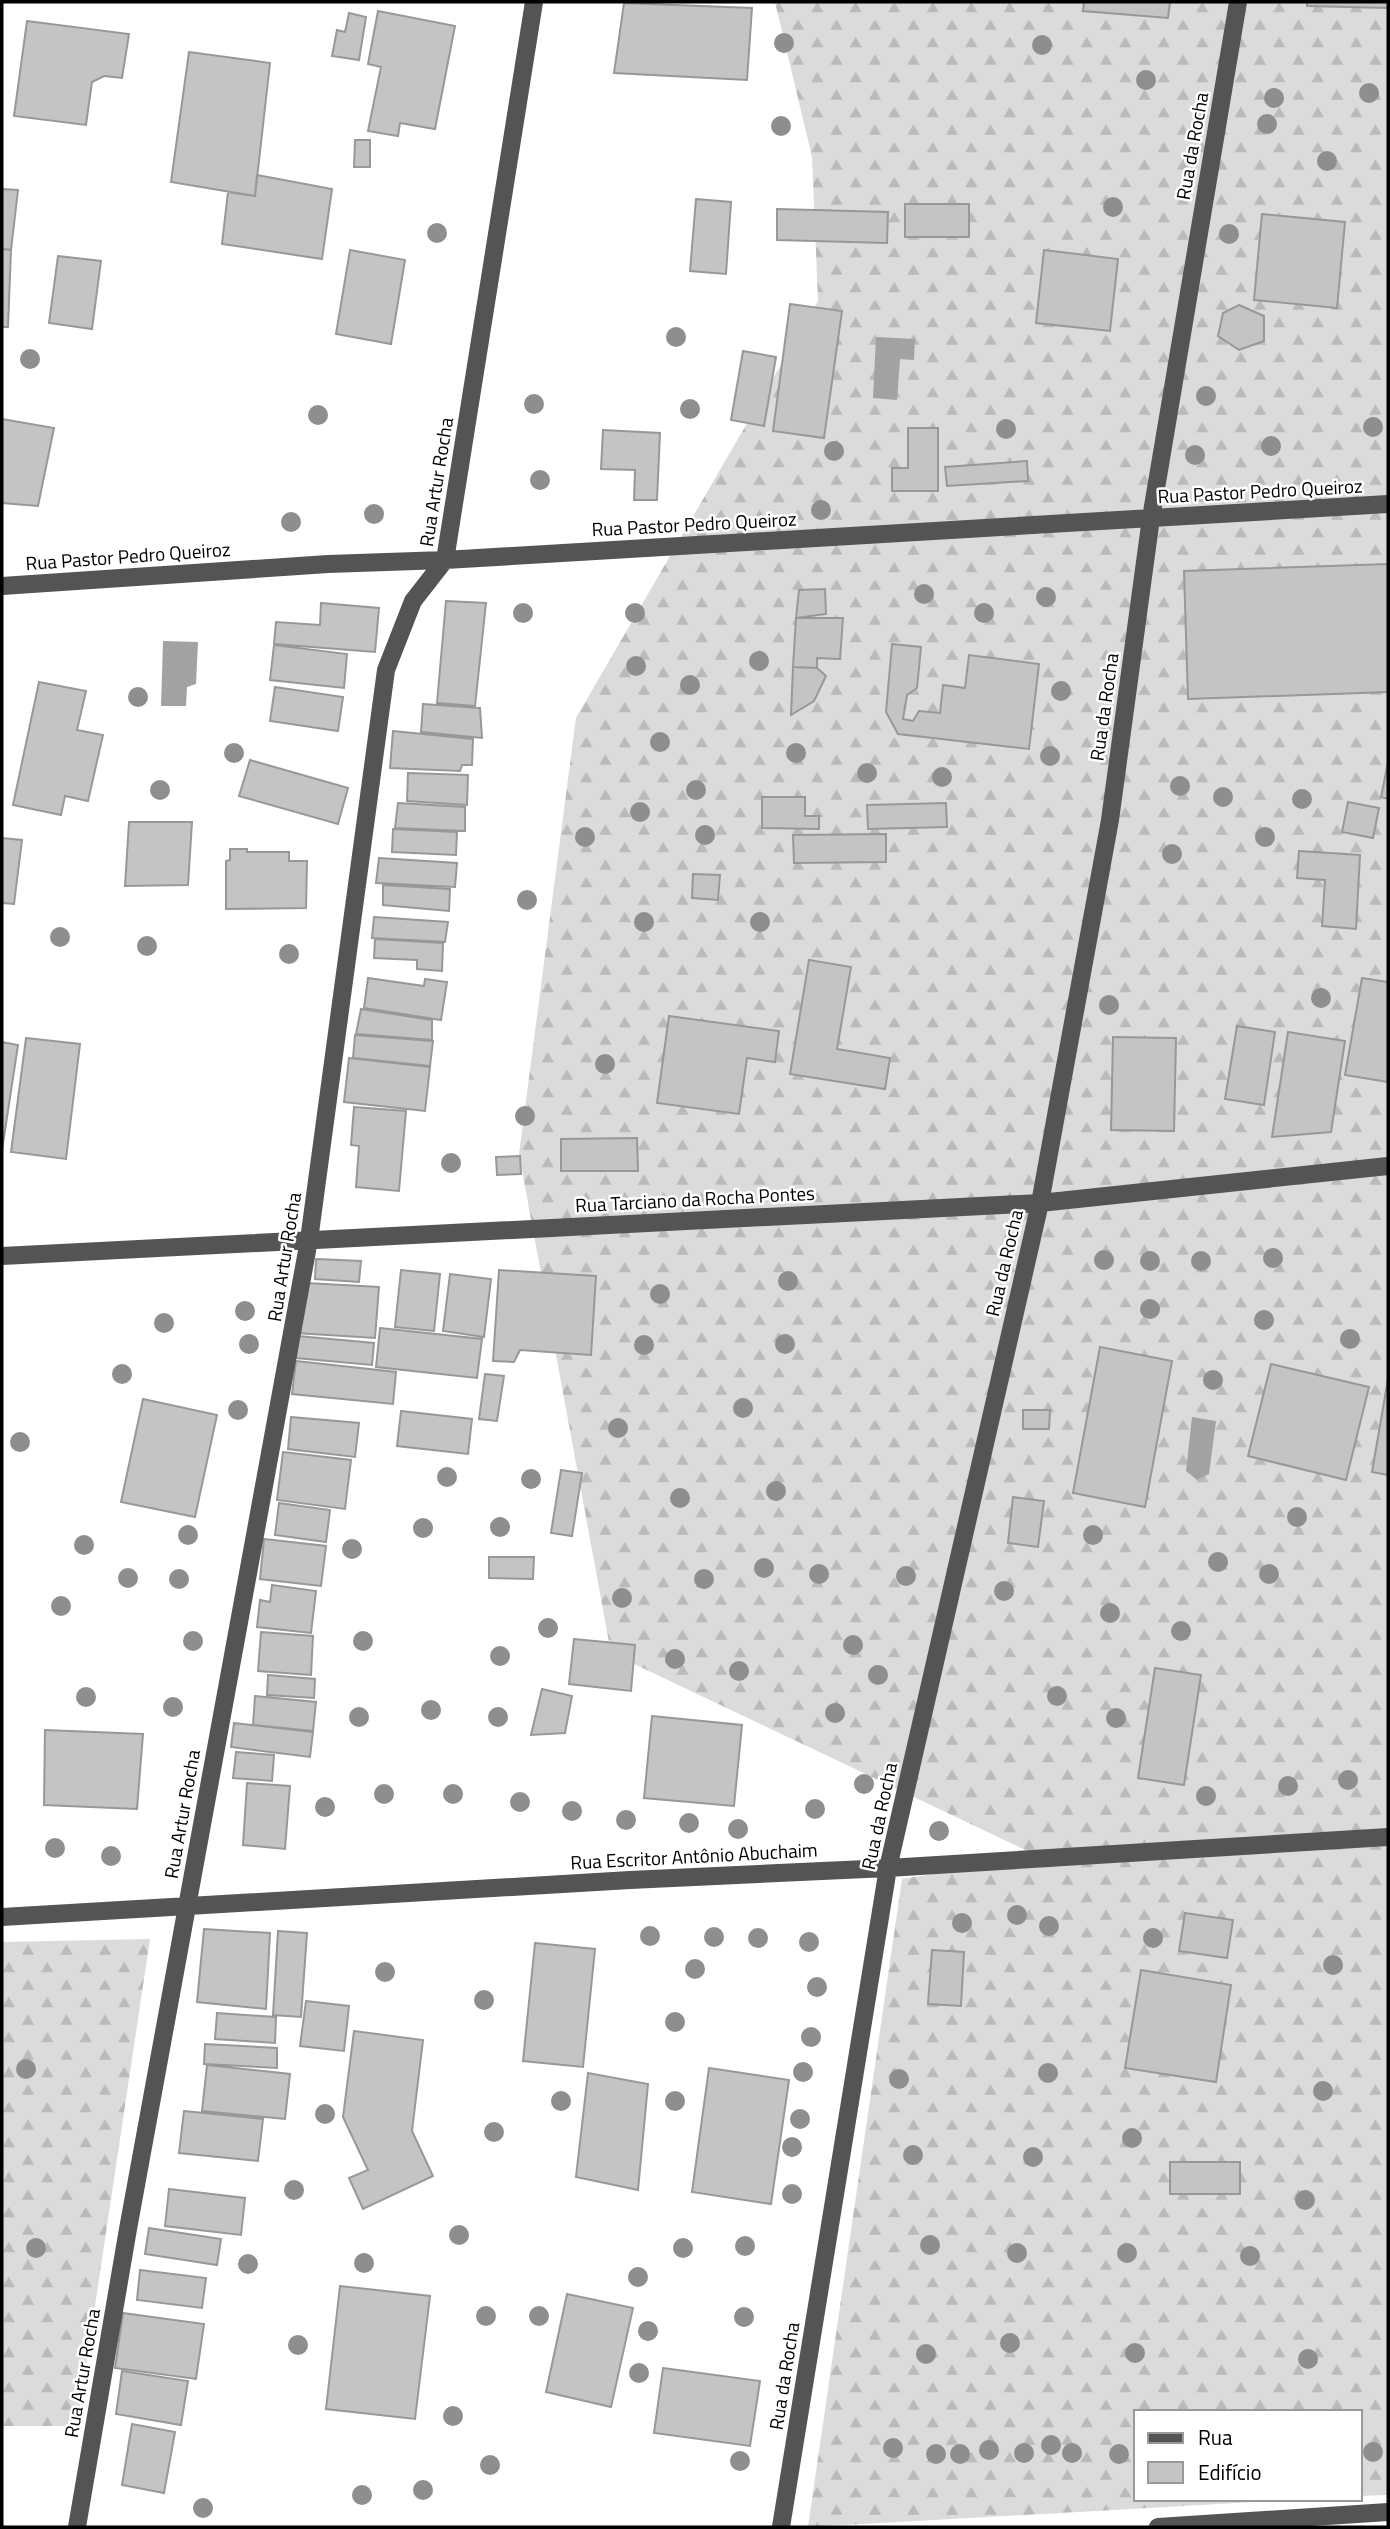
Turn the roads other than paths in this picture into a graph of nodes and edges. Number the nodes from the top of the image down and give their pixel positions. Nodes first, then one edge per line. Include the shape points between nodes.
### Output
1 (534, 2) edge
2 (1238, 2) edge
3 (1388, 504) edge
4 (1151, 518) junction
5 (445, 560) junction
6 (2, 586) edge
7 (1388, 1166) edge
8 (1040, 1203) junction
9 (310, 1240) junction
10 (2, 1256) edge
11 (1388, 1837) edge
12 (888, 1868) junction
13 (186, 1908) junction
14 (2, 1917) edge
15 (1388, 2512) edge
16 (76, 2527) edge
17 (781, 2527) edge
18 (1158, 2527) edge

1 - 5 street, Rua Artur Rocha
2 - 4 street, Rua da Rocha
3 - 4 street, Rua Pastor Pedro Queiroz
4 - 5 street, Rua Pastor Pedro Queiroz
4 - 8 street, Rua da Rocha via 1110,820
5 - 6 street, Rua Pastor Pedro Queiroz
5 - 9 street, Rua Artur Rocha via 413,601 386,670
7 - 8 street, Rua Tarciano da Rocha Pontes
8 - 9 street, Rua Tarciano da Rocha Pontes
8 - 12 street, Rua da Rocha
9 - 10 street, Rua Tarciano da Rocha Pontes
9 - 13 street, Rua Artur Rocha
11 - 12 street, Rua Escritor Antônio Abuchaim
12 - 13 street, Rua Escritor Antônio Abuchaim
12 - 17 street, Rua da Rocha
13 - 14 street, Rua Escritor Antônio Abuchaim
13 - 16 street, Rua Artur Rocha
15 - 18 street

